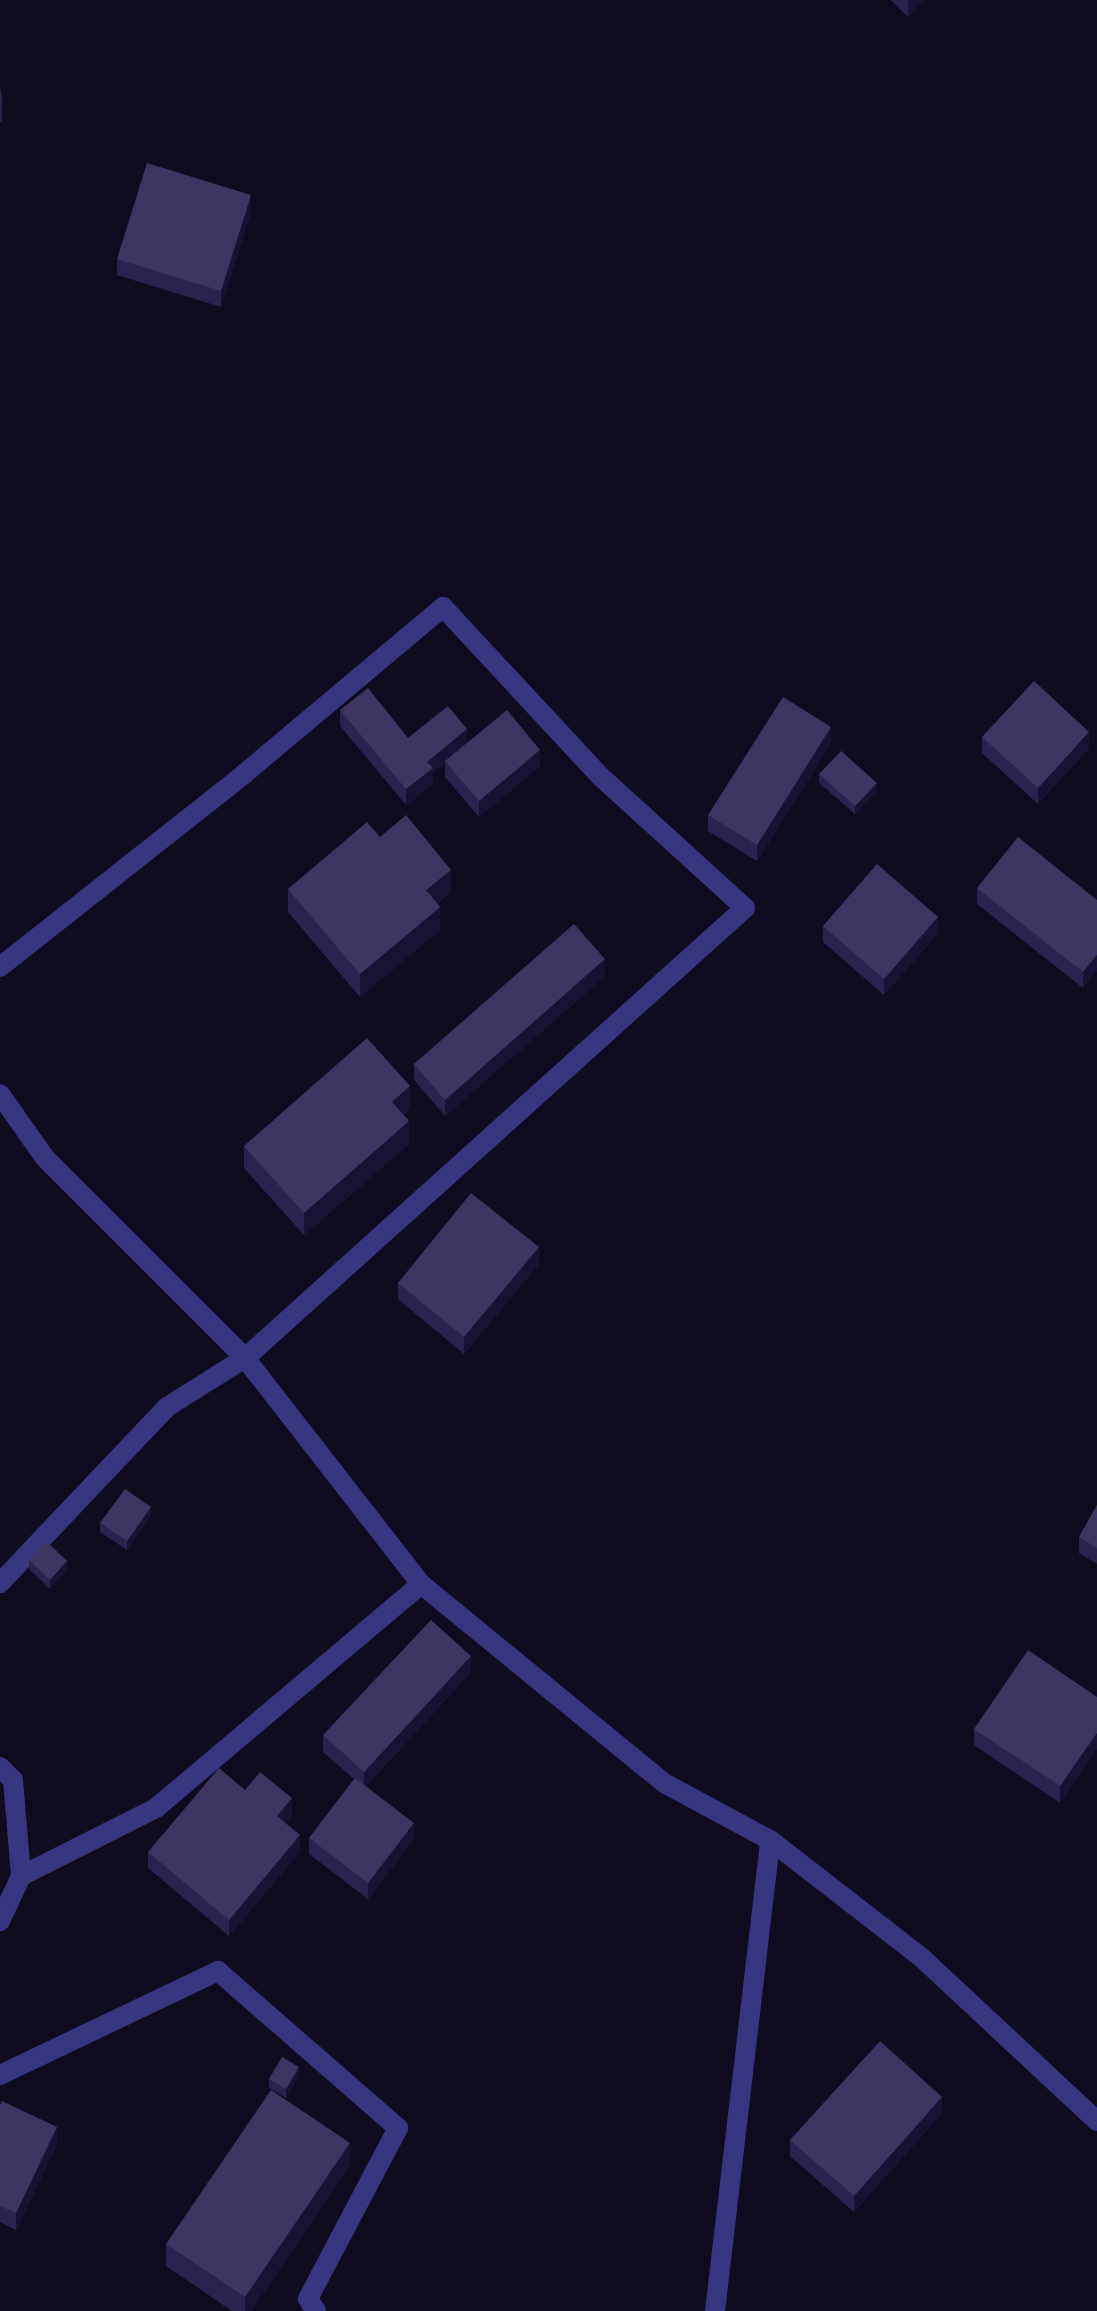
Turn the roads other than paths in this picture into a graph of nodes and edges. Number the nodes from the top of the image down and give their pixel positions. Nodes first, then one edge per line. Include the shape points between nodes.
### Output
1 (0, 967) edge
2 (0, 1094) edge
3 (245, 1358) junction
4 (0, 1583) edge
5 (421, 1584) junction
6 (0, 1767) edge
7 (770, 1840) junction
8 (21, 1876) junction
9 (0, 1921) edge
10 (0, 2075) edge
11 (1097, 2121) edge
12 (316, 2311) edge
13 (715, 2311) edge

1 - 3 street via 244,774 443,607 600,776 745,908
2 - 3 street via 45,1158
3 - 4 street via 167,1407
3 - 5 street
5 - 7 street via 664,1783
5 - 8 street via 156,1808
6 - 8 street via 13,1780
7 - 11 street via 922,1958
7 - 13 street
8 - 9 street
10 - 12 street via 218,1971 398,2128 308,2299

